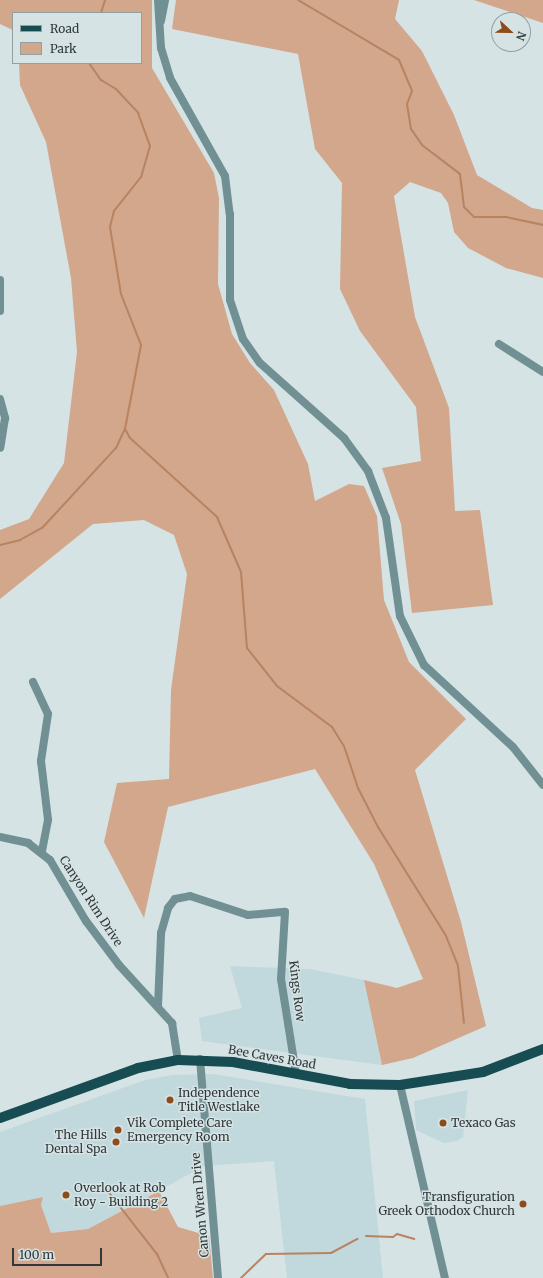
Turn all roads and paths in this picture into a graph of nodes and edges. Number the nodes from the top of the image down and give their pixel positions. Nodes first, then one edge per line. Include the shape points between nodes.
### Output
1 (161, 4) edge
2 (0, 280) edge
3 (0, 311) edge
4 (499, 344) dead end
5 (543, 372) edge
6 (0, 399) edge
7 (0, 448) edge
8 (33, 682) dead end
9 (543, 785) edge
10 (0, 838) edge
11 (42, 852) junction
12 (158, 1006) junction
13 (543, 1049) edge
14 (200, 1059) junction
15 (178, 1060) junction
16 (296, 1074) junction
17 (400, 1085) junction
18 (0, 1118) edge
19 (218, 1278) edge
20 (445, 1278) edge

1 - 9 street via 161,48 170,78 225,176 230,214 230,300 243,339 260,363 344,438 368,471 386,518 400,616 424,665 514,747
2 - 3 street
4 - 5 street
6 - 7 street via 5,418
8 - 11 street via 48,714 41,762 48,820
10 - 11 street, Canyon Rim Drive via 28,844
11 - 12 street, Canyon Rim Drive via 119,965
12 - 15 street, Canyon Rim Drive via 172,1023
12 - 16 street, Kings Row via 161,933 168,908 175,900 196,898 248,915 285,912 281,979
13 - 17 main road, Bee Caves Road via 483,1072
14 - 15 main road, Bee Caves Road
14 - 16 main road, Bee Caves Road
14 - 19 street, Canon Wren Drive
15 - 18 main road, Bee Caves Road via 138,1068
16 - 17 main road, Bee Caves Road via 350,1084
17 - 20 street

